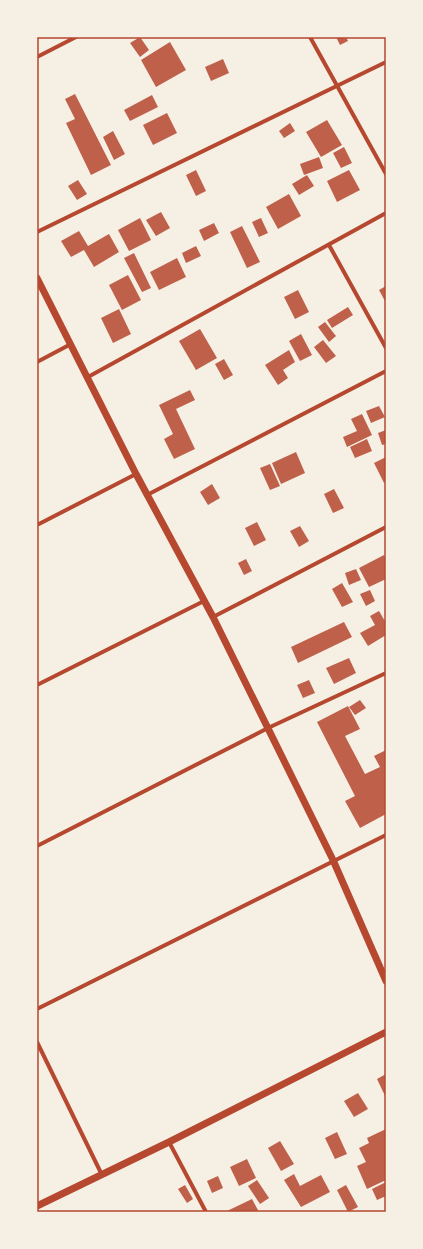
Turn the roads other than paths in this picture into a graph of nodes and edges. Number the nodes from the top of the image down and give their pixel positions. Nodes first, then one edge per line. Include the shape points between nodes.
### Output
1 (76, 37) edge
2 (310, 37) edge
3 (37, 57) edge
4 (386, 62) edge
5 (336, 87) junction
6 (386, 174) edge
7 (386, 213) edge
8 (37, 232) edge
9 (330, 245) junction
10 (37, 278) edge
11 (71, 344) junction
12 (386, 348) edge
13 (37, 362) edge
14 (386, 371) edge
15 (88, 377) junction
16 (136, 474) junction
17 (147, 495) junction
18 (37, 525) edge
19 (386, 527) edge
20 (204, 601) junction
21 (213, 617) junction
22 (386, 673) edge
23 (37, 686) edge
24 (268, 728) junction
25 (386, 835) edge
26 (37, 846) edge
27 (333, 860) junction
28 (386, 981) edge
29 (37, 1009) edge
30 (386, 1032) edge
31 (37, 1042) edge
32 (168, 1142) junction
33 (102, 1175) junction
34 (37, 1206) edge
35 (206, 1212) edge

1 - 3 street
2 - 5 street
4 - 5 street
5 - 6 street
5 - 8 street
7 - 9 street
9 - 12 street
9 - 15 street
10 - 11 street
11 - 13 street
11 - 15 street
14 - 17 street
15 - 16 street
16 - 17 street
16 - 18 street
17 - 20 street
19 - 21 street
20 - 21 street
20 - 23 street
21 - 24 street
22 - 24 street
24 - 26 street
24 - 27 street
25 - 27 street
27 - 28 street
27 - 29 street
30 - 32 street
31 - 33 street
32 - 33 street
32 - 35 street
33 - 34 street

